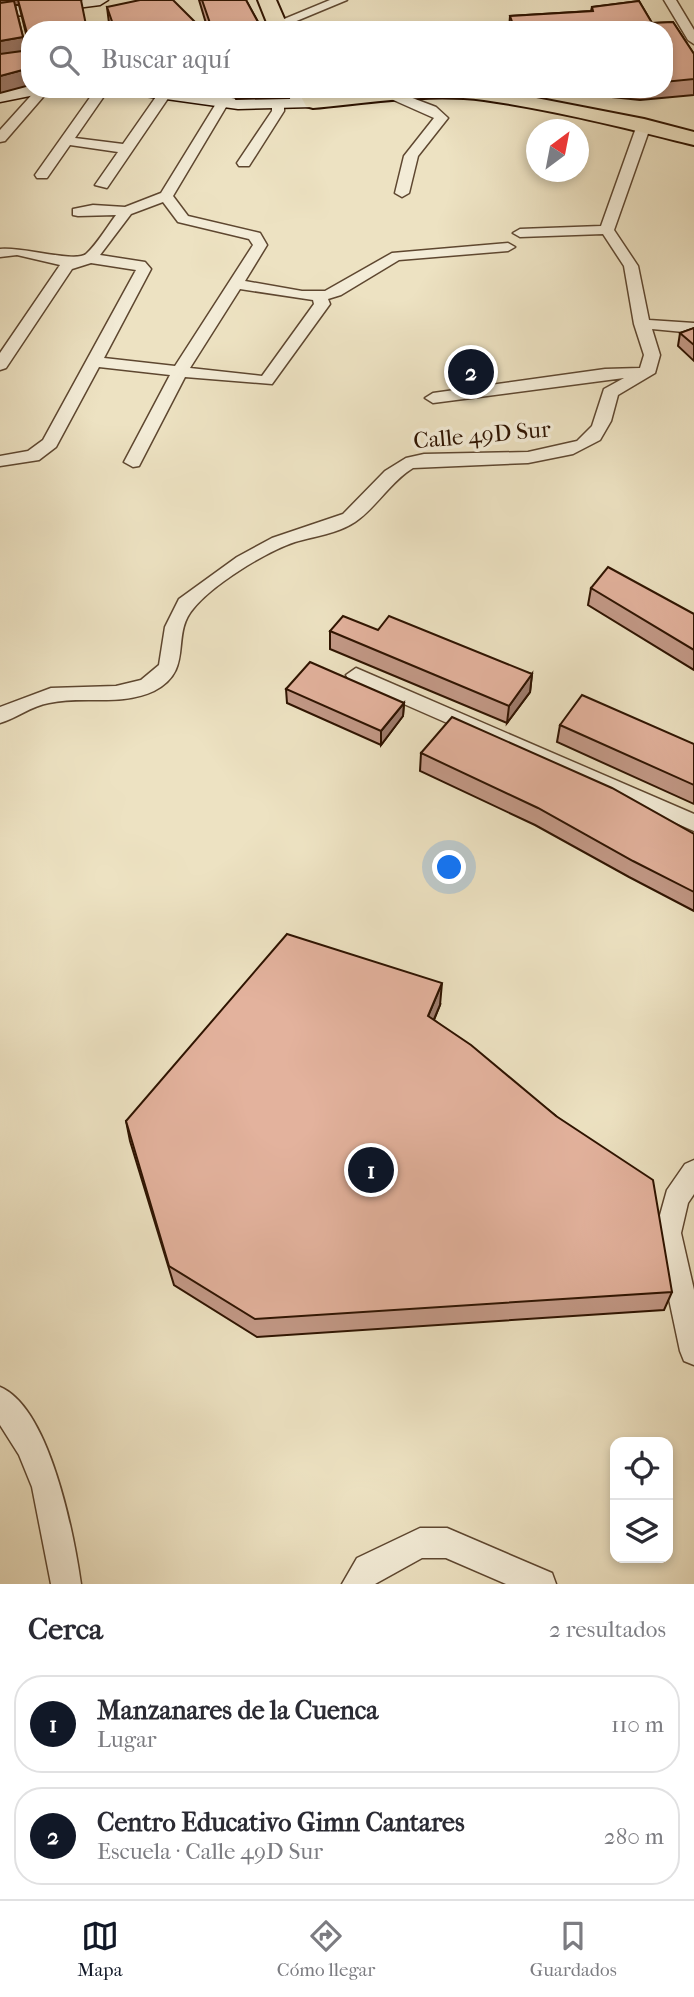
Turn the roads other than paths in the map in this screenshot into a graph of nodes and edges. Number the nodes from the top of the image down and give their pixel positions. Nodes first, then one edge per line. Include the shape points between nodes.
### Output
1 (100, 0) edge
2 (267, 0) edge
3 (341, 0) edge
4 (674, 5) edge
5 (694, 10) edge
6 (0, 13) edge
7 (276, 21) edge
8 (293, 21) edge
9 (694, 40) edge
10 (21, 93) edge
11 (0, 97) edge
12 (36, 98) edge
13 (97, 98) edge
14 (162, 98) edge
15 (194, 98) edge
16 (302, 98) edge
17 (398, 98) edge
18 (504, 98) edge
19 (569, 98) edge
20 (223, 102) junction
21 (278, 104) junction
22 (644, 125) junction
23 (694, 127) edge
24 (0, 138) edge
25 (694, 139) edge
26 (66, 141) junction
27 (127, 149) junction
28 (244, 163) dead end
29 (42, 175) dead end
30 (102, 185) dead end
31 (402, 192) dead end
32 (166, 196) junction
33 (126, 211) junction
34 (79, 212) dead end
35 (607, 230) junction
36 (520, 233) dead end
37 (508, 247) dead end
38 (0, 253) edge
39 (90, 258) junction
40 (73, 263) junction
41 (238, 284) junction
42 (319, 297) junction
43 (642, 324) junction
44 (694, 328) edge
45 (95, 362) junction
46 (0, 365) edge
47 (181, 370) junction
48 (647, 373) junction
49 (433, 398) dead end
50 (0, 461) edge
51 (133, 462) dead end
52 (356, 675) dead end
53 (0, 716) edge
54 (644, 801) junction
55 (694, 823) edge
56 (694, 832) edge
57 (694, 1172) edge
58 (694, 1351) edge
59 (0, 1401) edge
60 (66, 1584) edge
61 (357, 1584) edge
62 (541, 1584) edge

1 - 6 main road
2 - 7 main road
3 - 8 street
4 - 5 street
4 - 9 street
10 - 11 main road
12 - 24 street
13 - 26 street
14 - 27 street
15 - 20 main road
16 - 21 main road
17 - 31 street via 435,111 441,118 411,156
18 - 22 main road
19 - 23 main road
20 - 21 main road
20 - 32 street
21 - 28 street
22 - 25 main road
22 - 35 street
26 - 27 street
26 - 29 street
27 - 30 street
32 - 33 street
32 - 41 street via 183,219 260,240
33 - 34 street
33 - 39 street
35 - 36 street
35 - 43 street via 631,266
37 - 42 street via 397,256 381,261 333,294
38 - 40 street via 17,251
39 - 40 street
39 - 45 street via 144,269
40 - 46 street
41 - 42 street
41 - 47 street
42 - 47 street via 322,304 266,381
43 - 44 street
43 - 48 street via 652,355
45 - 47 street
45 - 50 street via 50,443 33,456
47 - 51 street
48 - 49 street via 605,374
48 - 53 street, Calle 49D Sur via 610,392 602,425 591,439 559,452 513,460 407,464 349,518 279,542 238,567 186,604 172,628 173,653 167,672 148,685 124,694 39,697
52 - 54 street
54 - 55 street
54 - 56 street
57 - 58 street via 676,1199 668,1233
59 - 60 street via 36,1454 56,1514
61 - 62 street via 368,1569 420,1543 447,1544

